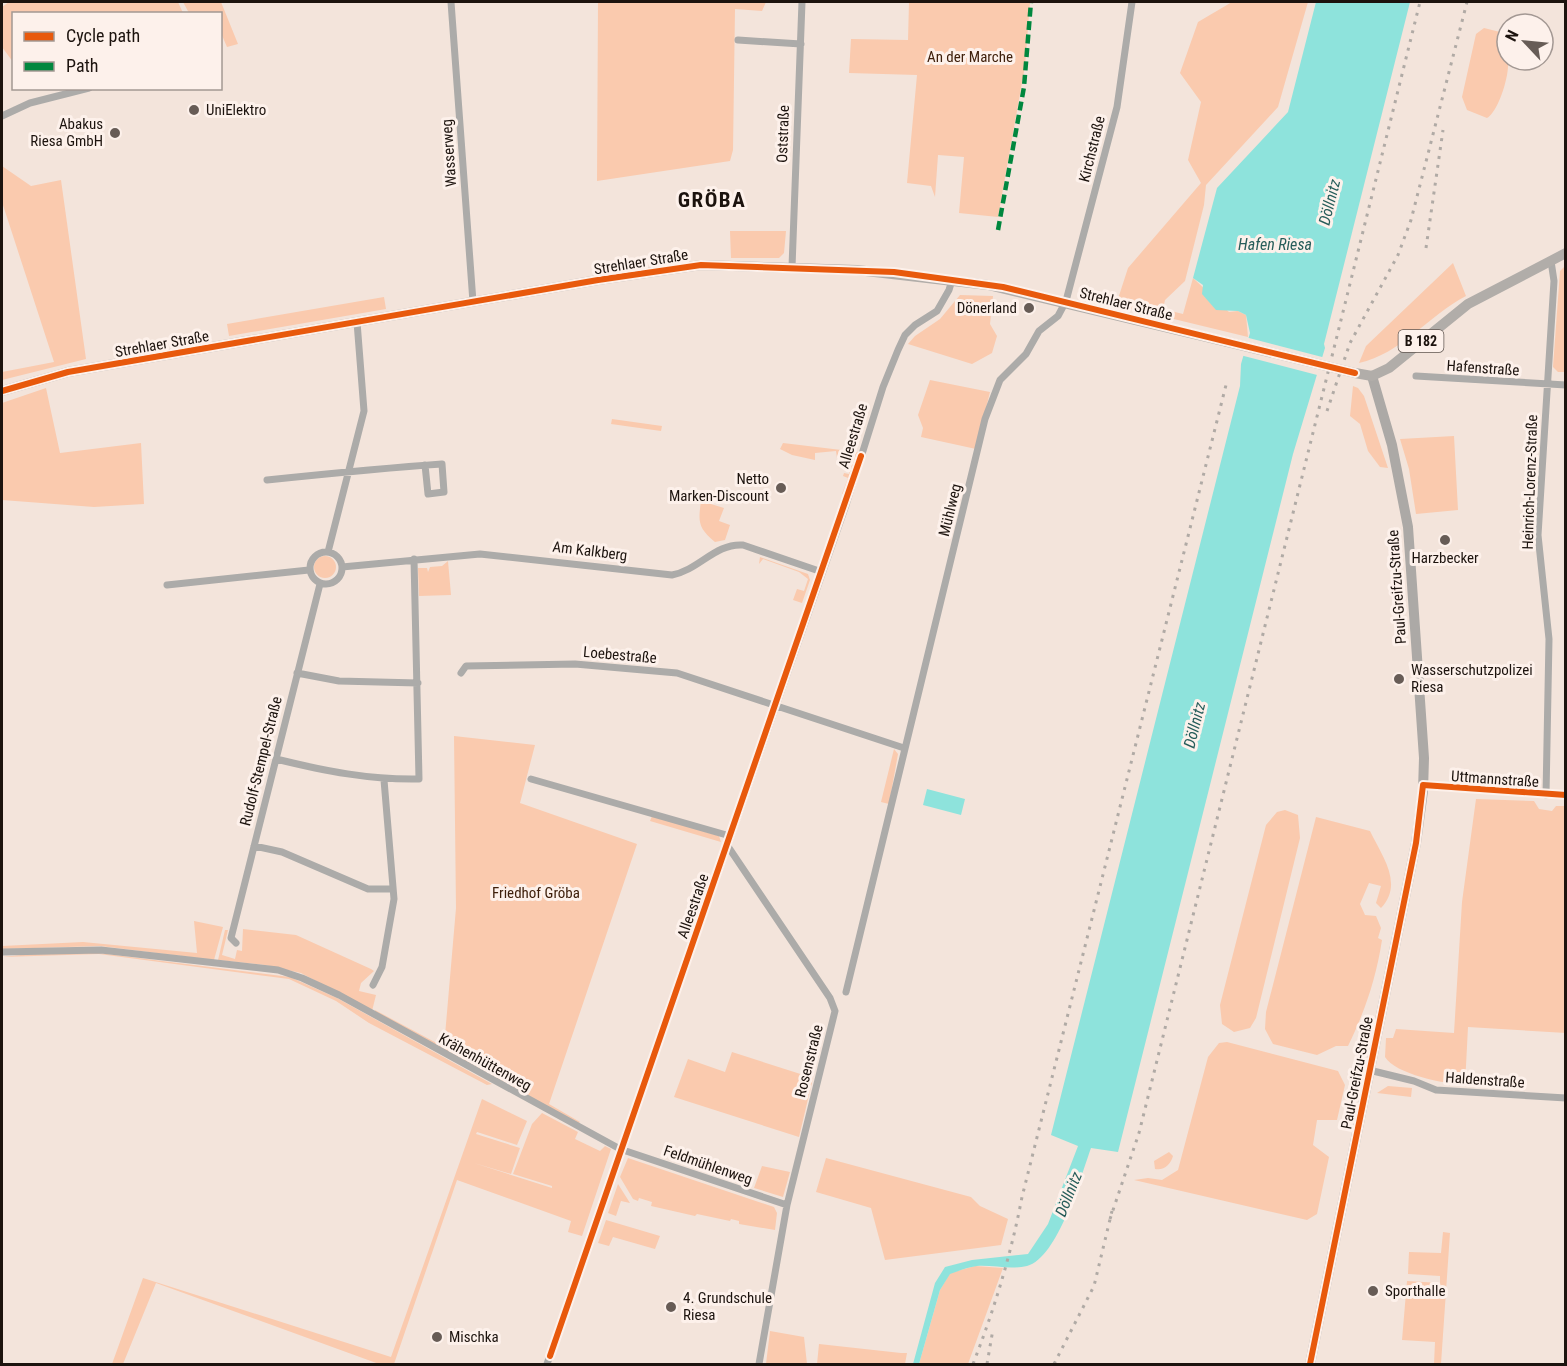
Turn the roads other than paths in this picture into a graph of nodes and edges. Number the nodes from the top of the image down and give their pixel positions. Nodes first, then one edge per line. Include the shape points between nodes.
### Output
1 (451, 2) edge
2 (802, 2) edge
3 (1132, 2) edge
4 (738, 40) dead end
5 (801, 44) junction
6 (81, 90) edge
7 (2, 116) edge
8 (1566, 253) edge
9 (1551, 261) junction
10 (792, 267) junction
11 (952, 280) junction
12 (1066, 301) junction
13 (473, 302) junction
14 (357, 322) junction
15 (1372, 376) junction
16 (1416, 376) dead end
17 (1548, 385) junction
18 (1566, 385) edge
19 (2, 391) edge
20 (425, 465) junction
21 (349, 472) junction
22 (267, 480) dead end
23 (328, 552) junction
24 (414, 559) junction
25 (342, 567) junction
26 (309, 570) junction
27 (822, 572) junction
28 (320, 584) junction
29 (167, 585) dead end
30 (297, 673) junction
31 (461, 673) dead end
32 (418, 683) junction
33 (776, 704) junction
34 (904, 748) junction
35 (276, 759) junction
36 (531, 779) dead end
37 (384, 780) junction
38 (1423, 785) junction
39 (1546, 795) junction
40 (1566, 795) edge
41 (730, 836) junction
42 (727, 844) junction
43 (254, 846) junction
44 (393, 889) junction
45 (236, 943) dead end
46 (2, 952) edge
47 (373, 985) dead end
48 (846, 992) dead end
49 (1369, 1070) junction
50 (1566, 1098) edge
51 (620, 1149) junction
52 (787, 1205) junction
53 (547, 1365) edge
54 (759, 1365) edge
55 (1310, 1365) edge

1 - 13 street, Wasserweg
2 - 5 street, Oststraße
3 - 12 street, Kirchstraße via 1117,107
4 - 5 street
5 - 10 street, Oststraße
6 - 7 street via 30,103
8 - 9 main road, B 182
9 - 15 main road, B 182 via 1468,304 1397,362
9 - 17 street, Heinrich-Lorenz-Straße via 1554,281
10 - 11 main road, Strehlaer Straße via 894,272
10 - 13 main road, Strehlaer Straße via 675,267
11 - 12 main road, Strehlaer Straße
11 - 27 street, Alleestraße via 937,310 910,330 897,350
12 - 15 main road, Strehlaer Straße, bridge
12 - 34 street, Mühlweg via 1058,316 1039,331 1026,354 1000,380 990,404
13 - 14 main road, Strehlaer Straße
14 - 19 main road, Strehlaer Straße via 68,372
14 - 21 street via 364,411
15 - 38 main road, Paul-Greifzu-Straße via 1405,503 1421,703
16 - 17 street, Hafenstraße
17 - 18 street, Hafenstraße
17 - 39 street, Heinrich-Lorenz-Straße via 1538,536 1549,639
20 - 20 street via 428,494 444,492 441,464
20 - 21 street
21 - 22 street
21 - 23 street
23 - 25 street via 337,557
23 - 26 street via 314,557
24 - 25 street, Am Kalkberg
24 - 27 street, Am Kalkberg via 490,554 672,575 686,572 733,544
24 - 32 street
25 - 28 street via 334,583
26 - 28 street
26 - 29 street
27 - 33 street, Alleestraße
28 - 30 street, Rudolf-Stempel-Straße
30 - 32 street via 339,681
30 - 35 street, Rudolf-Stempel-Straße
31 - 33 street, Loebestraße via 466,666 489,665 618,667 682,675
32 - 37 street via 419,779
33 - 34 street
33 - 41 street, Alleestraße
34 - 48 street, Mühlweg
35 - 37 street via 336,774
35 - 43 street, Rudolf-Stempel-Straße
36 - 41 street
37 - 44 street
38 - 39 street, Uttmannstraße
38 - 49 main road, Paul-Greifzu-Straße via 1416,843
39 - 40 street, Uttmannstraße
41 - 42 street, Alleestraße
42 - 51 street, Alleestraße
42 - 52 street, Rosenstraße via 835,1011
43 - 44 street via 282,852 368,889
43 - 45 street, Rudolf-Stempel-Straße via 231,938
44 - 47 street via 382,967
46 - 51 street, Krähenhüttenweg via 101,950 278,970 339,995
49 - 50 street, Haldenstraße via 1445,1091
49 - 55 main road, Paul-Greifzu-Straße
51 - 52 street, Feldmühlenweg
51 - 53 street, Alleestraße
52 - 54 street, Rosenstraße

